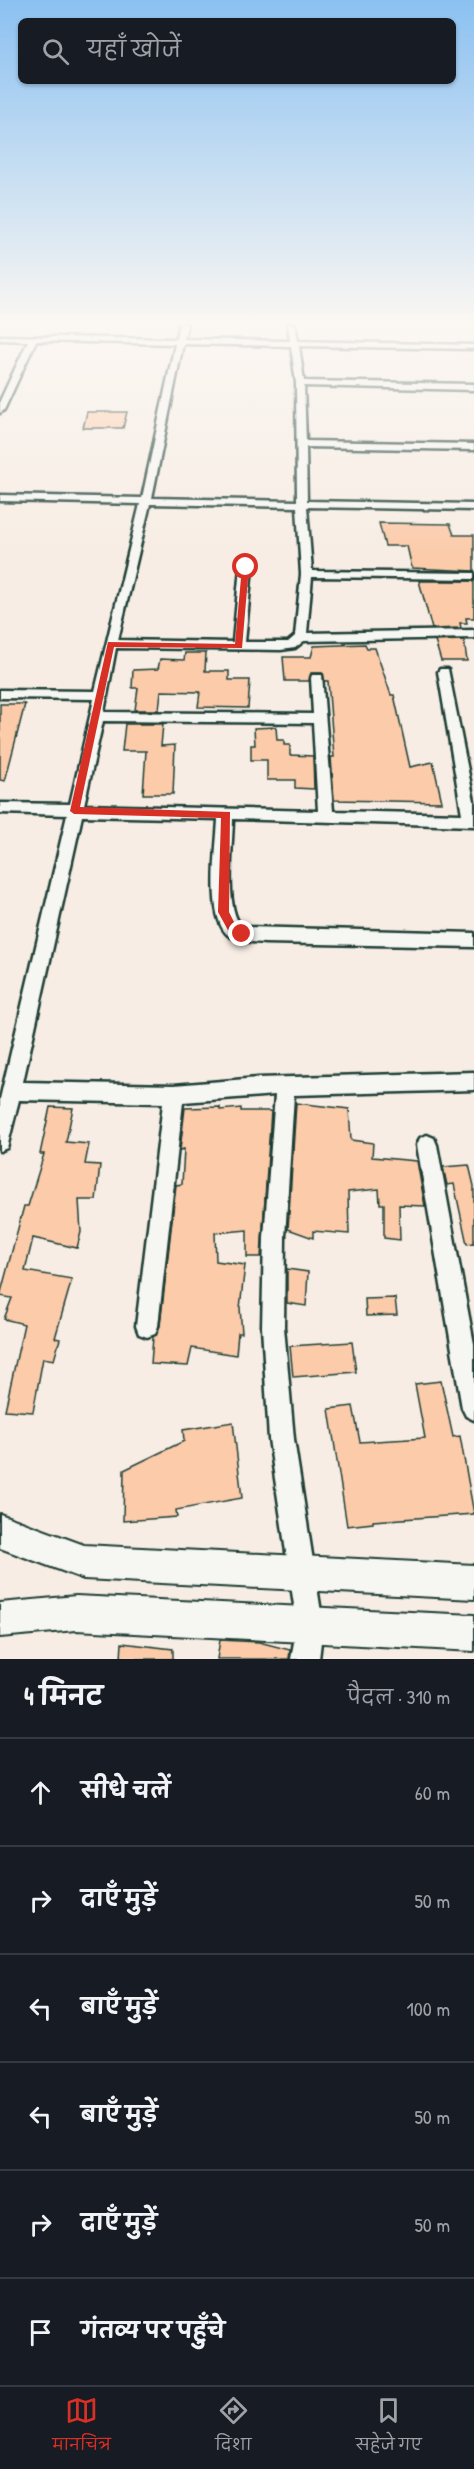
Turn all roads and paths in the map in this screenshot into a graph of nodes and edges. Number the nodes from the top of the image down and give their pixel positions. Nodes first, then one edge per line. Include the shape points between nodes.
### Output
1 (167, 401) edge
2 (300, 401) edge
3 (301, 444) junction
4 (474, 447) edge
5 (0, 498) edge
6 (146, 501) junction
7 (302, 503) junction
8 (474, 507) edge
9 (246, 567) dead end
10 (307, 574) junction
11 (474, 576) edge
12 (474, 634) edge
13 (301, 637) junction
14 (111, 644) junction
15 (239, 646) junction
16 (444, 672) dead end
17 (317, 678) dead end
18 (0, 694) edge
19 (101, 695) junction
20 (97, 716) junction
21 (320, 720) junction
22 (0, 808) edge
23 (74, 811) junction
24 (226, 814) junction
25 (326, 817) junction
26 (472, 820) edge
27 (474, 940) edge
28 (474, 1081) edge
29 (285, 1086) junction
30 (13, 1090) junction
31 (174, 1094) junction
32 (0, 1141) edge
33 (427, 1145) dead end
34 (147, 1326) dead end
35 (474, 1408) edge
36 (0, 1531) edge
37 (301, 1573) junction
38 (474, 1582) edge
39 (0, 1620) edge
40 (310, 1625) junction
41 (474, 1633) edge
42 (305, 1659) edge

1 - 6 street
2 - 3 street
3 - 4 street
3 - 7 street
5 - 6 street
6 - 7 street
6 - 14 street
7 - 8 street
7 - 10 street
9 - 15 street
10 - 11 street
10 - 13 street
12 - 13 street
13 - 15 street via 291,645
14 - 15 street
14 - 19 street
16 - 26 street
17 - 21 street
18 - 19 street
19 - 20 street
20 - 21 street
20 - 23 street
21 - 25 street
22 - 23 street
23 - 24 street
23 - 30 street
24 - 25 street
24 - 27 street via 224,912 233,929 242,934
25 - 26 street
28 - 29 street
29 - 31 street
29 - 37 street via 273,1327 278,1408
30 - 31 street
30 - 32 street
31 - 34 street
33 - 35 street
36 - 37 street via 84,1562
37 - 38 street
37 - 40 street
39 - 40 street via 75,1613
40 - 41 street
40 - 42 street

